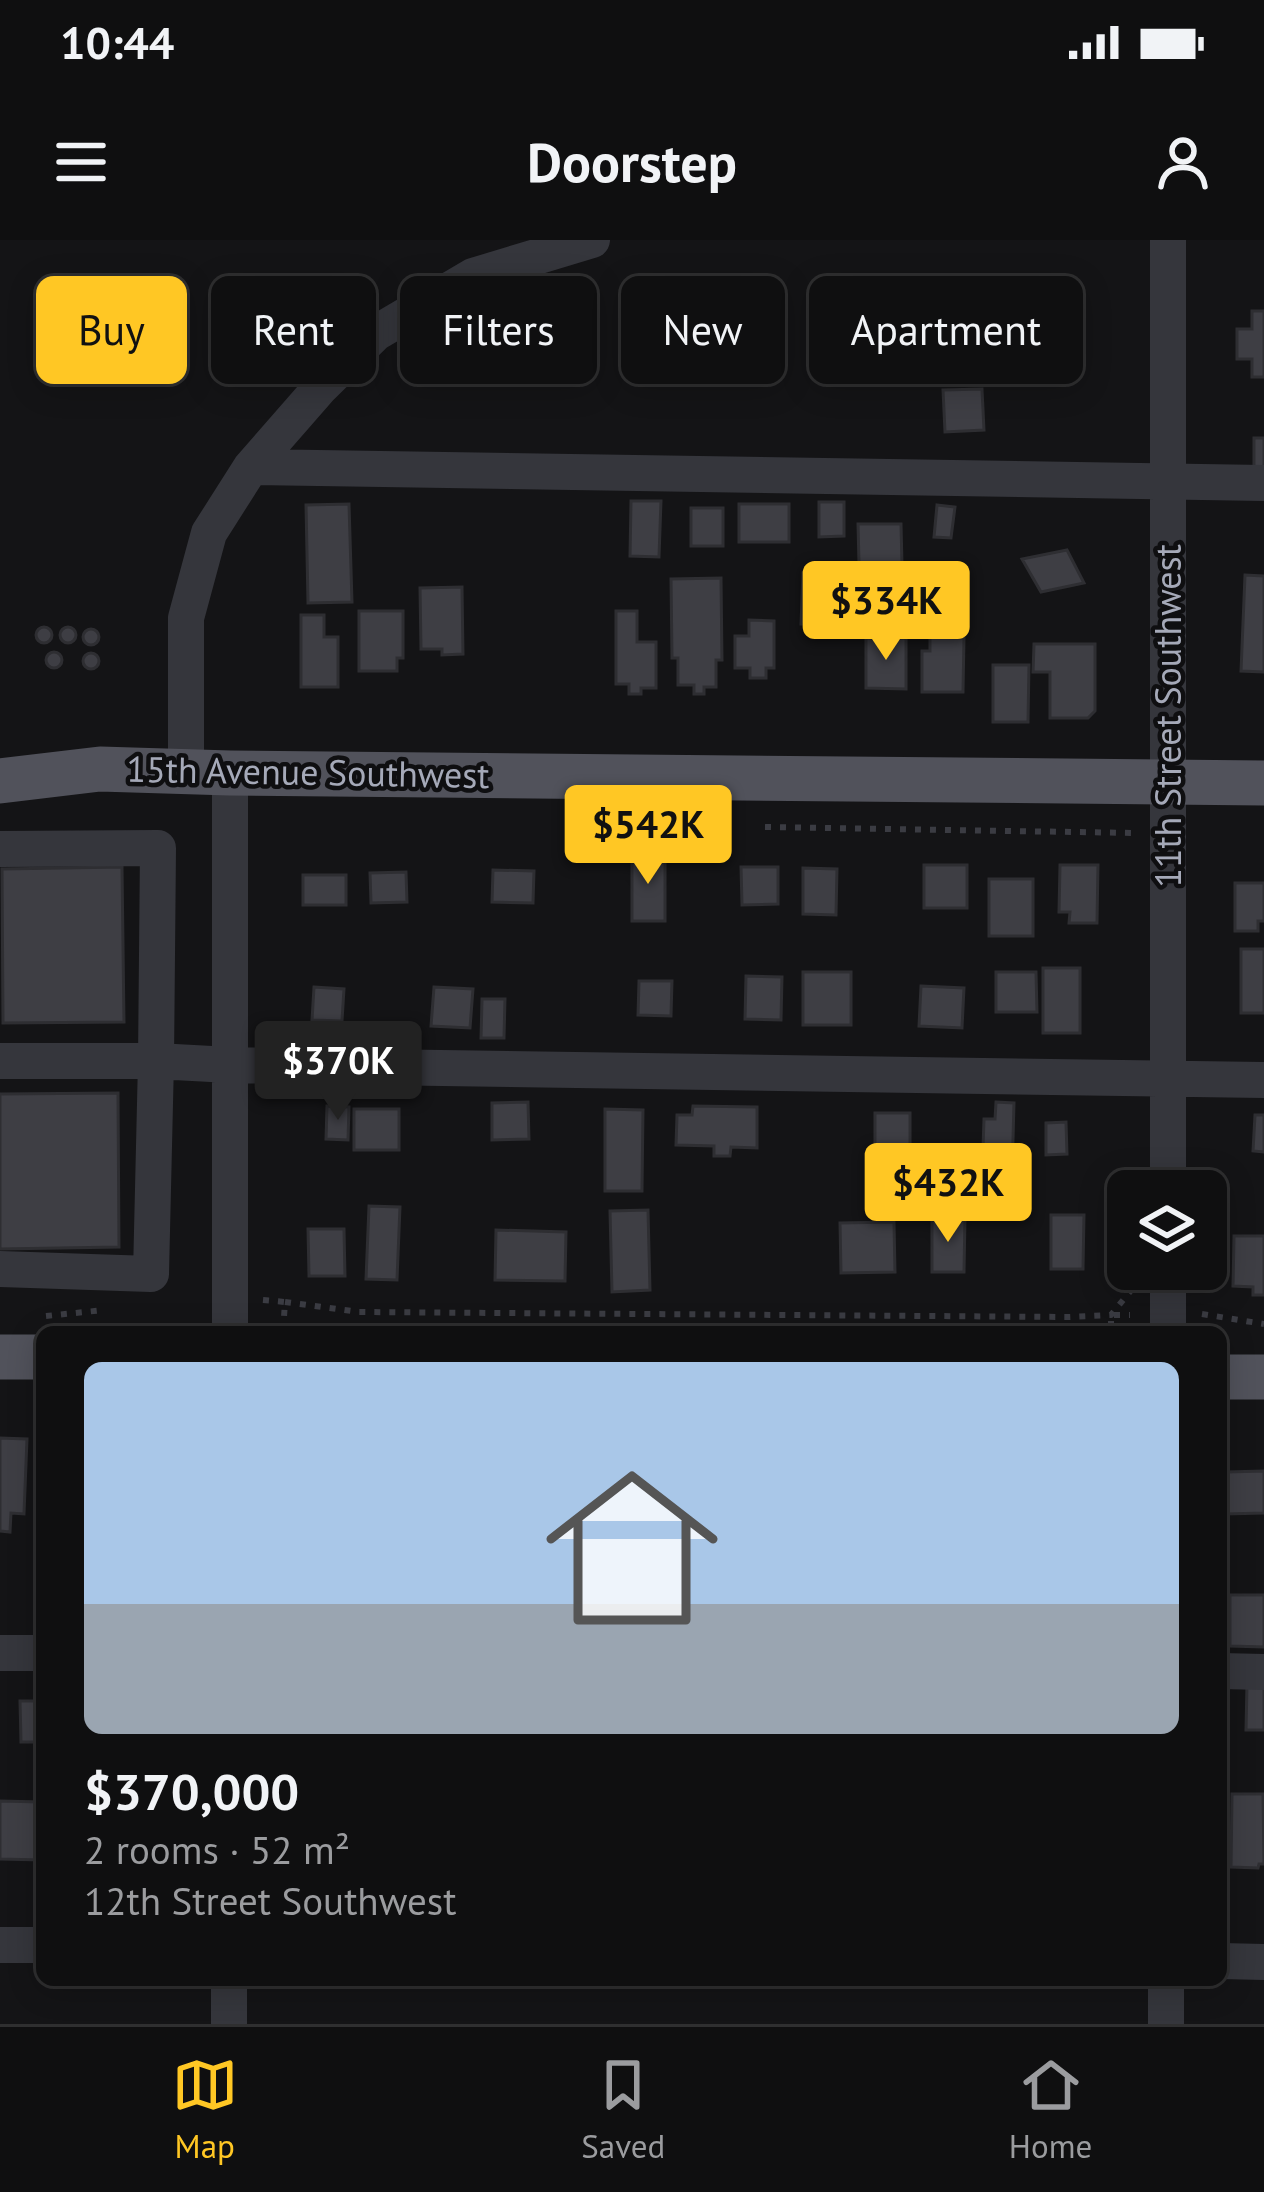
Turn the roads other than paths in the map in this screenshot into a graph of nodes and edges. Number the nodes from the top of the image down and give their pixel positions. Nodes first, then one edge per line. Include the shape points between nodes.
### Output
1 (592, 240) edge
2 (1168, 240) edge
3 (250, 467) junction
4 (1168, 482) junction
5 (1264, 483) edge
6 (208, 772) junction
7 (0, 781) edge
8 (1169, 782) junction
9 (1264, 783) edge
10 (0, 849) edge
11 (0, 1061) edge
12 (156, 1061) junction
13 (230, 1065) junction
14 (1168, 1079) junction
15 (1264, 1079) edge
16 (1168, 1170) edge
17 (0, 1269) edge
18 (1173, 1290) edge
19 (1180, 1323) edge
20 (230, 1326) edge
21 (0, 1357) edge
22 (36, 1358) edge
23 (1227, 1377) edge
24 (1264, 1377) edge
25 (0, 1653) edge
26 (36, 1653) edge
27 (1227, 1671) edge
28 (1264, 1672) edge
29 (0, 1945) edge
30 (36, 1946) edge
31 (1227, 1961) edge
32 (1264, 1962) edge
33 (229, 1986) edge
34 (1166, 1986) edge
35 (229, 2024) edge
36 (1166, 2024) edge

1 - 3 street via 473,276 376,333
2 - 4 street, 11th Street Southwest
3 - 4 street
3 - 6 street via 209,533 186,618
4 - 5 street
4 - 8 street, 11th Street Southwest
6 - 7 main road, 15th Avenue Southwest via 100,769
6 - 8 main road, 15th Avenue Southwest
6 - 13 street
8 - 9 main road, 15th Avenue Southwest
8 - 14 street, 11th Street Southwest
10 - 12 street via 158,848
11 - 12 street
12 - 13 street
12 - 17 street via 152,1274
13 - 14 street
13 - 20 street
14 - 15 street
14 - 16 street, 11th Street Southwest
18 - 19 street
21 - 22 main road
23 - 24 main road
25 - 26 street
27 - 28 street
29 - 30 street
31 - 32 street
33 - 35 street
34 - 36 street

